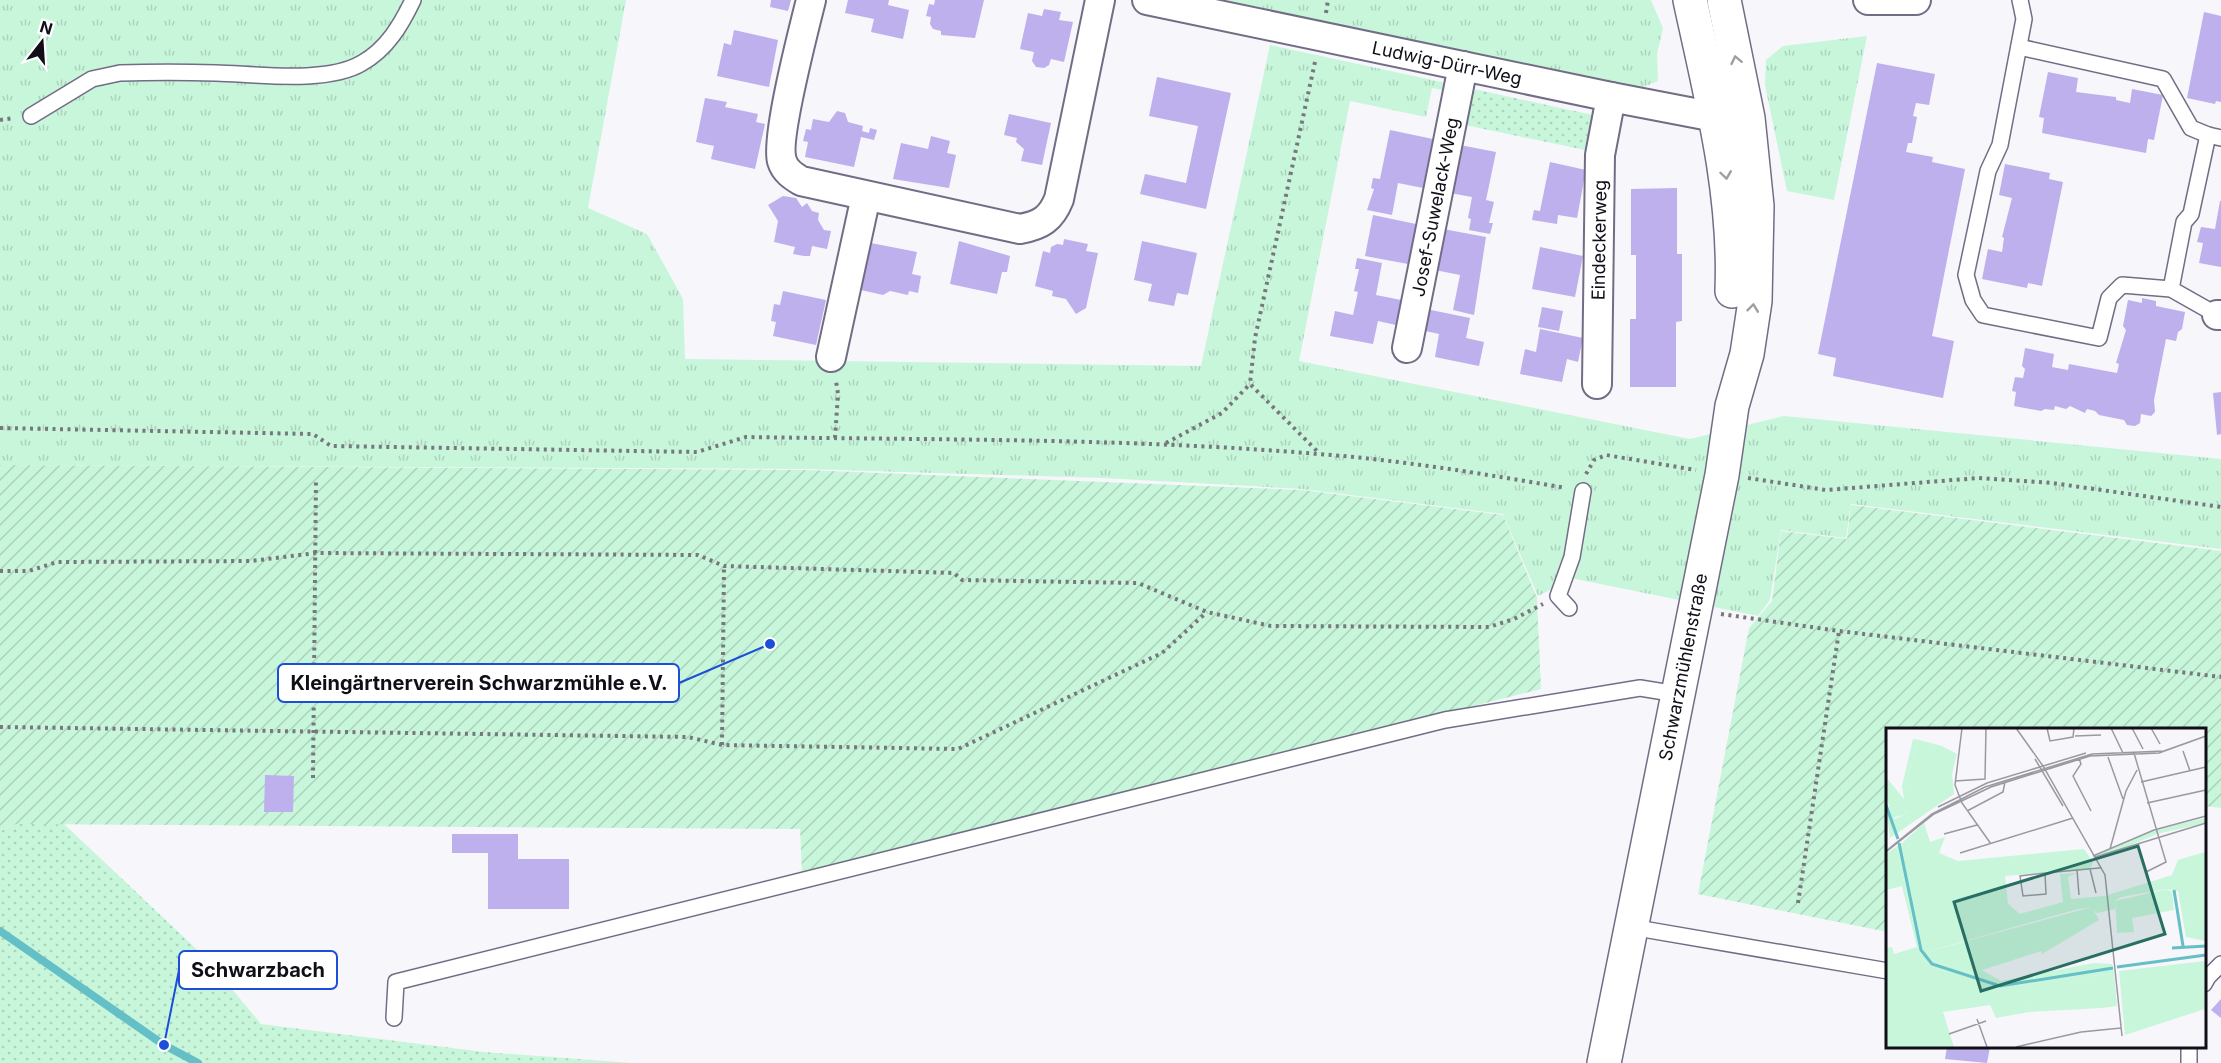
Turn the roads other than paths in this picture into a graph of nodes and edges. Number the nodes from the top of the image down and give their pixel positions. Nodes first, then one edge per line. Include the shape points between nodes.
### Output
1 (413, 0) edge
2 (810, 0) edge
3 (1101, 0) edge
4 (1147, 0) edge
5 (1690, 0) edge
6 (1724, 0) edge
7 (1868, 0) edge
8 (1916, 0) edge
9 (2020, 0) edge
10 (2019, 47) junction
11 (1463, 66) junction
12 (1611, 97) junction
13 (31, 116) dead end
14 (1715, 117) junction
15 (1748, 118) junction
16 (2214, 136) edge
17 (866, 196) junction
18 (2171, 289) junction
19 (2219, 315) edge
20 (1407, 348) dead end
21 (831, 357) road end
22 (1597, 384) dead end
23 (1732, 406) junction
24 (1583, 491) road end
25 (1569, 608) dead end
26 (1677, 694) junction
27 (1631, 927) junction
28 (2221, 964) edge
29 (1886, 971) edge
30 (2206, 982) edge
31 (394, 1018) dead end
32 (1604, 1063) edge

1 - 13 lane via 387,44 361,64 330,73 295,75 120,73 92,79
2 - 17 street via 784,126 782,161 786,170 801,181
3 - 17 street via 1059,199 1046,221 1020,229
4 - 11 street, Ludwig-Dürr-Weg
5 - 14 street, Schwarzmühlenstraße
15 -> 6 street, Schwarzmühlenstraße
7 - 8 street
9 - 10 lane via 2024,19
10 - 16 lane via 2163,79 2191,128
10 - 18 lane via 2000,145 1988,171 1966,275 1973,300 1983,315 2099,338 2109,298 2122,285
11 - 12 street, Ludwig-Dürr-Weg
11 - 20 street, Josef-Suwelack-Weg
12 - 14 street, Ludwig-Dürr-Weg
12 - 22 street, Eindeckerweg via 1600,155
14 - 15 street, Ludwig-Dürr-Weg
14 -> 23 street, Schwarzmühlenstraße via 1732,214
23 -> 15 street, Schwarzmühlenstraße via 1747,354 1755,302 1757,206
16 - 18 lane via 2191,214 2184,222
17 - 21 street
18 - 19 lane
23 - 26 street, Schwarzmühlenstraße via 1722,475
24 - 25 lane via 1572,556 1558,596
26 - 27 street, Schwarzmühlenstraße
26 - 31 lane via 1640,688 1445,720 396,982
27 - 29 lane
27 - 32 street, Schwarzmühlenstraße
28 - 30 lane

